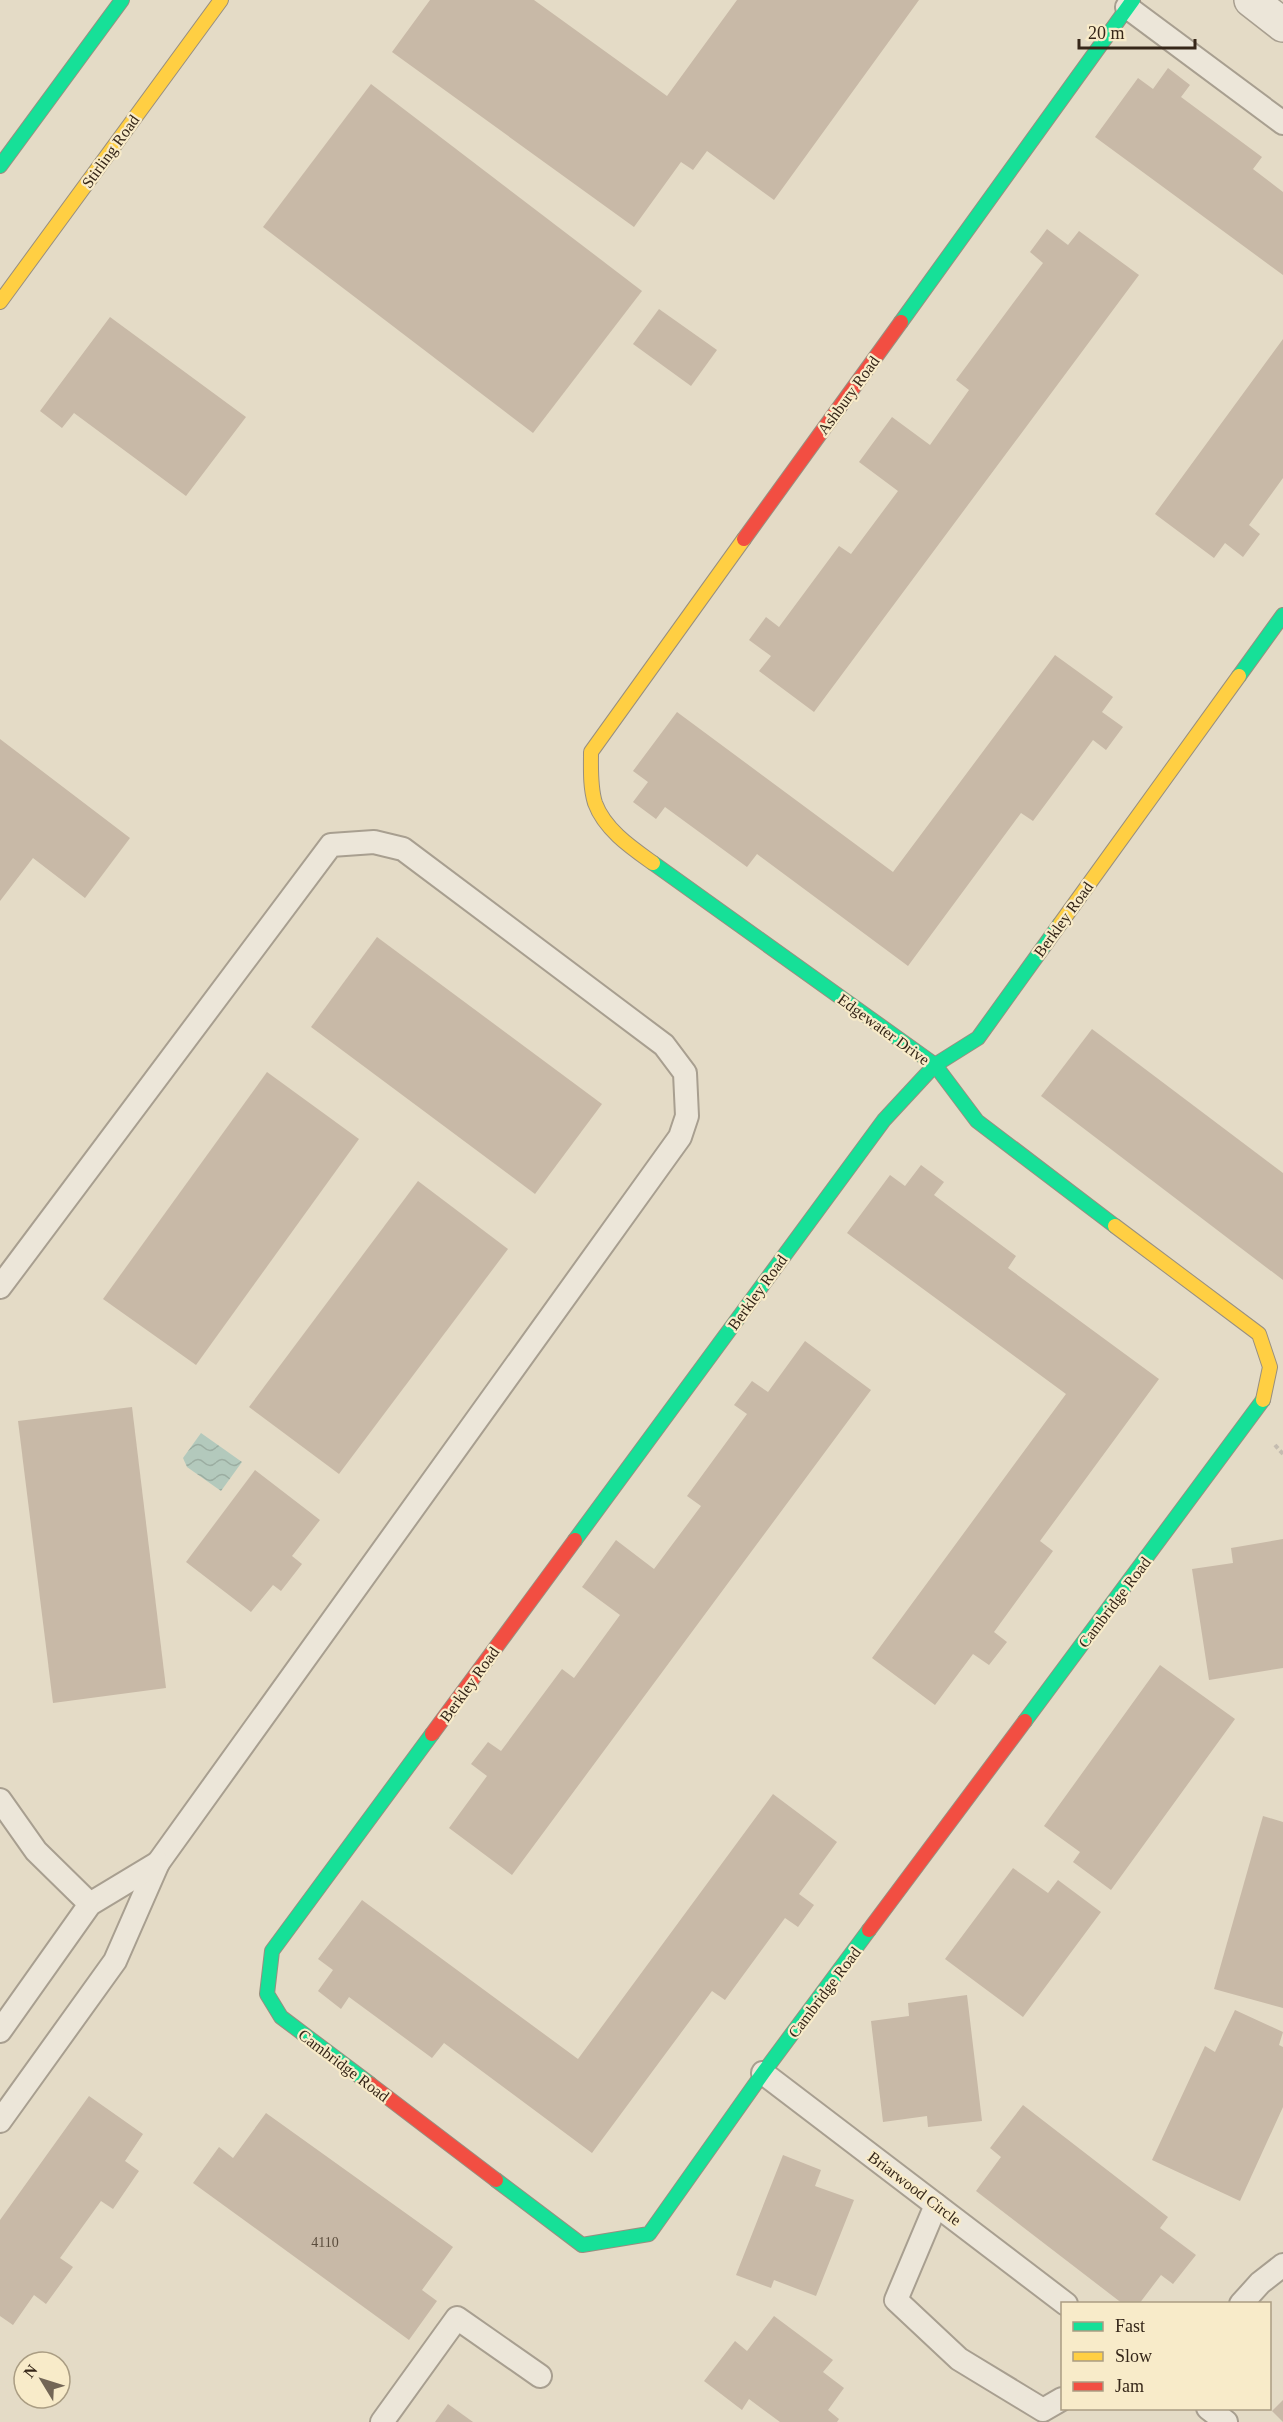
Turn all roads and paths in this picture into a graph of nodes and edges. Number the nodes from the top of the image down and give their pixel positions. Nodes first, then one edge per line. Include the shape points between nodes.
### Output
1 (122, 0) edge
2 (220, 0) edge
3 (1251, 0) edge
4 (1130, 4) edge
5 (1283, 25) edge
6 (1283, 123) edge
7 (0, 166) edge
8 (0, 302) edge
9 (1283, 615) edge
10 (592, 798) joint
11 (935, 1065) junction
12 (0, 1287) edge
13 (1270, 1367) joint
14 (0, 1800) edge
15 (158, 1863) junction
16 (90, 1904) junction
17 (267, 1994) joint
18 (0, 2031) edge
19 (763, 2073) junction
20 (0, 2121) edge
21 (936, 2205) junction
22 (1283, 2265) edge
23 (1063, 2302) edge
24 (1243, 2302) edge
25 (540, 2376) dead end
26 (1061, 2400) edge
27 (1209, 2410) edge
28 (382, 2422) edge
29 (1226, 2422) edge

1 - 7 street
2 - 8 street, Stirling Road
3 - 5 street
4 - 6 lane
4 - 10 street, Ashbury Road via 591,752
9 - 11 street, Berkley Road via 978,1038
10 - 11 street, Edgewater Drive via 601,818 629,846
11 - 13 street, Edgewater Drive via 977,1121 1259,1334
11 - 17 street, Berkley Road via 884,1120 272,1951
12 - 15 lane via 332,845 374,842 403,849 664,1044 686,1073 687,1116 680,1137
13 - 19 street, Cambridge Road via 1264,1400
14 - 16 lane via 36,1851
15 - 16 lane
15 - 20 lane via 115,1960
16 - 18 lane
17 - 19 street, Cambridge Road via 281,2017 582,2246 649,2234
19 - 21 lane, Briarwood Circle
21 - 23 lane, Briarwood Circle
21 - 26 lane via 896,2300 959,2359 1043,2410
22 - 24 lane
25 - 28 lane via 457,2318
27 - 29 lane

